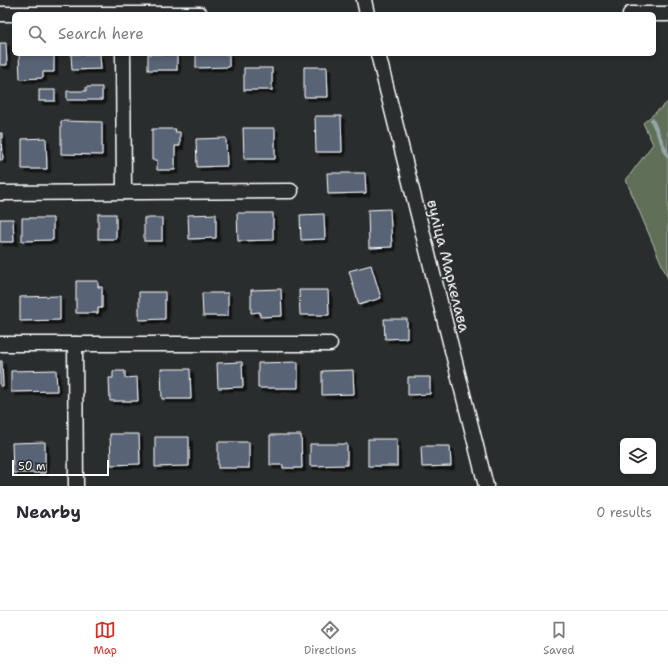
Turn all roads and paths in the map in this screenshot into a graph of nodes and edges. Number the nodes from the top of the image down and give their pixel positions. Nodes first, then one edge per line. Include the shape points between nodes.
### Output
1 (364, 0) edge
2 (367, 12) edge
3 (0, 14) edge
4 (12, 14) edge
5 (656, 14) edge
6 (668, 14) edge
7 (122, 56) edge
8 (378, 56) edge
9 (291, 191) dead end
10 (124, 192) junction
11 (0, 194) edge
12 (0, 344) edge
13 (75, 344) junction
14 (330, 344) dead end
15 (76, 486) edge
16 (486, 486) edge

1 - 2 street
3 - 4 street
5 - 6 street
7 - 10 street
8 - 16 street, вуліца Маркелава
9 - 10 street
10 - 11 street
12 - 13 street
13 - 14 street
13 - 15 street

